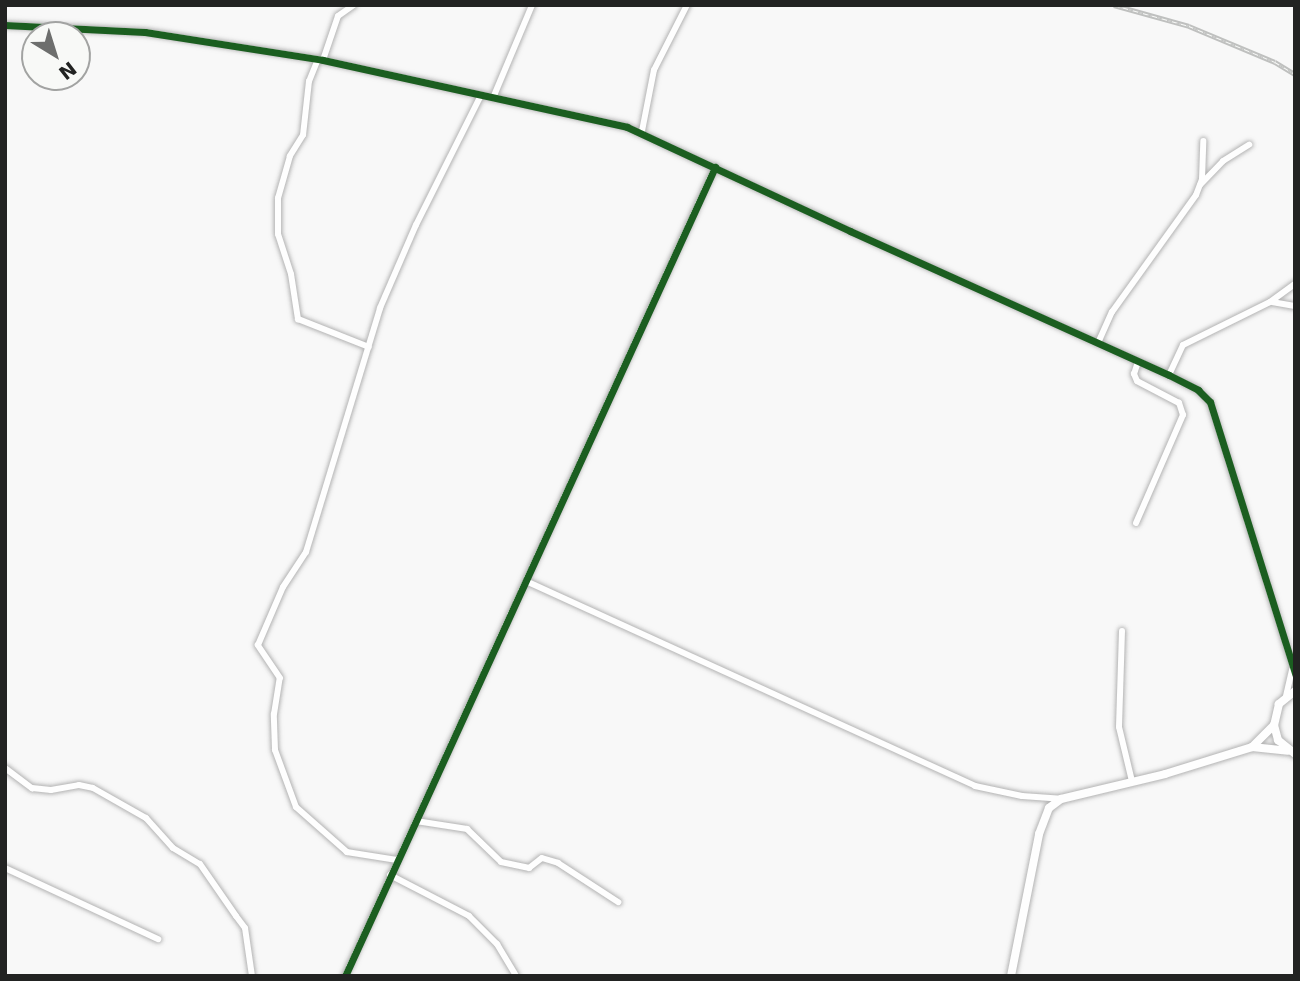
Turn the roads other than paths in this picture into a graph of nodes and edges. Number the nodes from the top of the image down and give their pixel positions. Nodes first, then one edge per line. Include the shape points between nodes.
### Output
1 (532, 5) edge
2 (687, 5) edge
3 (350, 6) edge
4 (5, 24) edge
5 (320, 60) junction
6 (481, 95) junction
7 (493, 98) junction
8 (642, 131) junction
9 (1203, 141) dead end
10 (1249, 145) dead end
11 (715, 167) junction
12 (1200, 186) junction
13 (1295, 284) edge
14 (1270, 302) junction
15 (1295, 306) edge
16 (1098, 343) junction
17 (369, 347) junction
18 (1138, 362) junction
19 (1169, 375) junction
20 (1136, 523) dead end
21 (527, 582) junction
22 (1122, 631) dead end
23 (1293, 672) edge
24 (1295, 691) edge
25 (1286, 696) junction
26 (1274, 725) junction
27 (1252, 747) junction
28 (1292, 753) edge
29 (5, 768) edge
30 (1132, 781) junction
31 (1061, 799) junction
32 (416, 821) junction
33 (397, 860) junction
34 (5, 868) edge
35 (390, 875) junction
36 (618, 902) dead end
37 (158, 939) dead end
38 (252, 976) edge
39 (345, 976) edge
40 (516, 976) edge
41 (1011, 976) edge

1 - 7 street
2 - 8 street via 654,70
3 - 5 street via 334,23
4 - 5 street via 145,32
5 - 6 street
5 - 17 street via 309,81 303,135 290,156 278,198 278,234 298,319
6 - 7 street
6 - 17 street via 416,225 380,308
7 - 8 street
8 - 11 street
9 - 12 street
10 - 12 street via 1223,160
11 - 16 street
11 - 21 street
12 - 16 street via 1183,217 1112,312
13 - 14 street
14 - 15 street
14 - 19 street via 1183,345
16 - 18 street
17 - 33 street via 306,552 283,587 258,645 280,678 275,750 296,807 347,852
18 - 19 street
18 - 20 street via 1136,381 1179,403 1183,415
19 - 23 street via 1210,402
21 - 31 street via 975,786
21 - 32 street
22 - 30 street via 1119,727
23 - 25 street
24 - 25 street
25 - 26 street
26 - 27 street
26 - 28 street via 1278,740
27 - 28 street
27 - 30 street
29 - 38 street via 32,788 93,788 146,818 173,848 200,864 245,928
30 - 31 street
31 - 41 street via 1043,819
32 - 33 street
32 - 36 street via 467,829 501,862 529,868 542,858 558,863
33 - 35 street
34 - 37 street
35 - 39 street
35 - 40 street via 469,916 498,944

